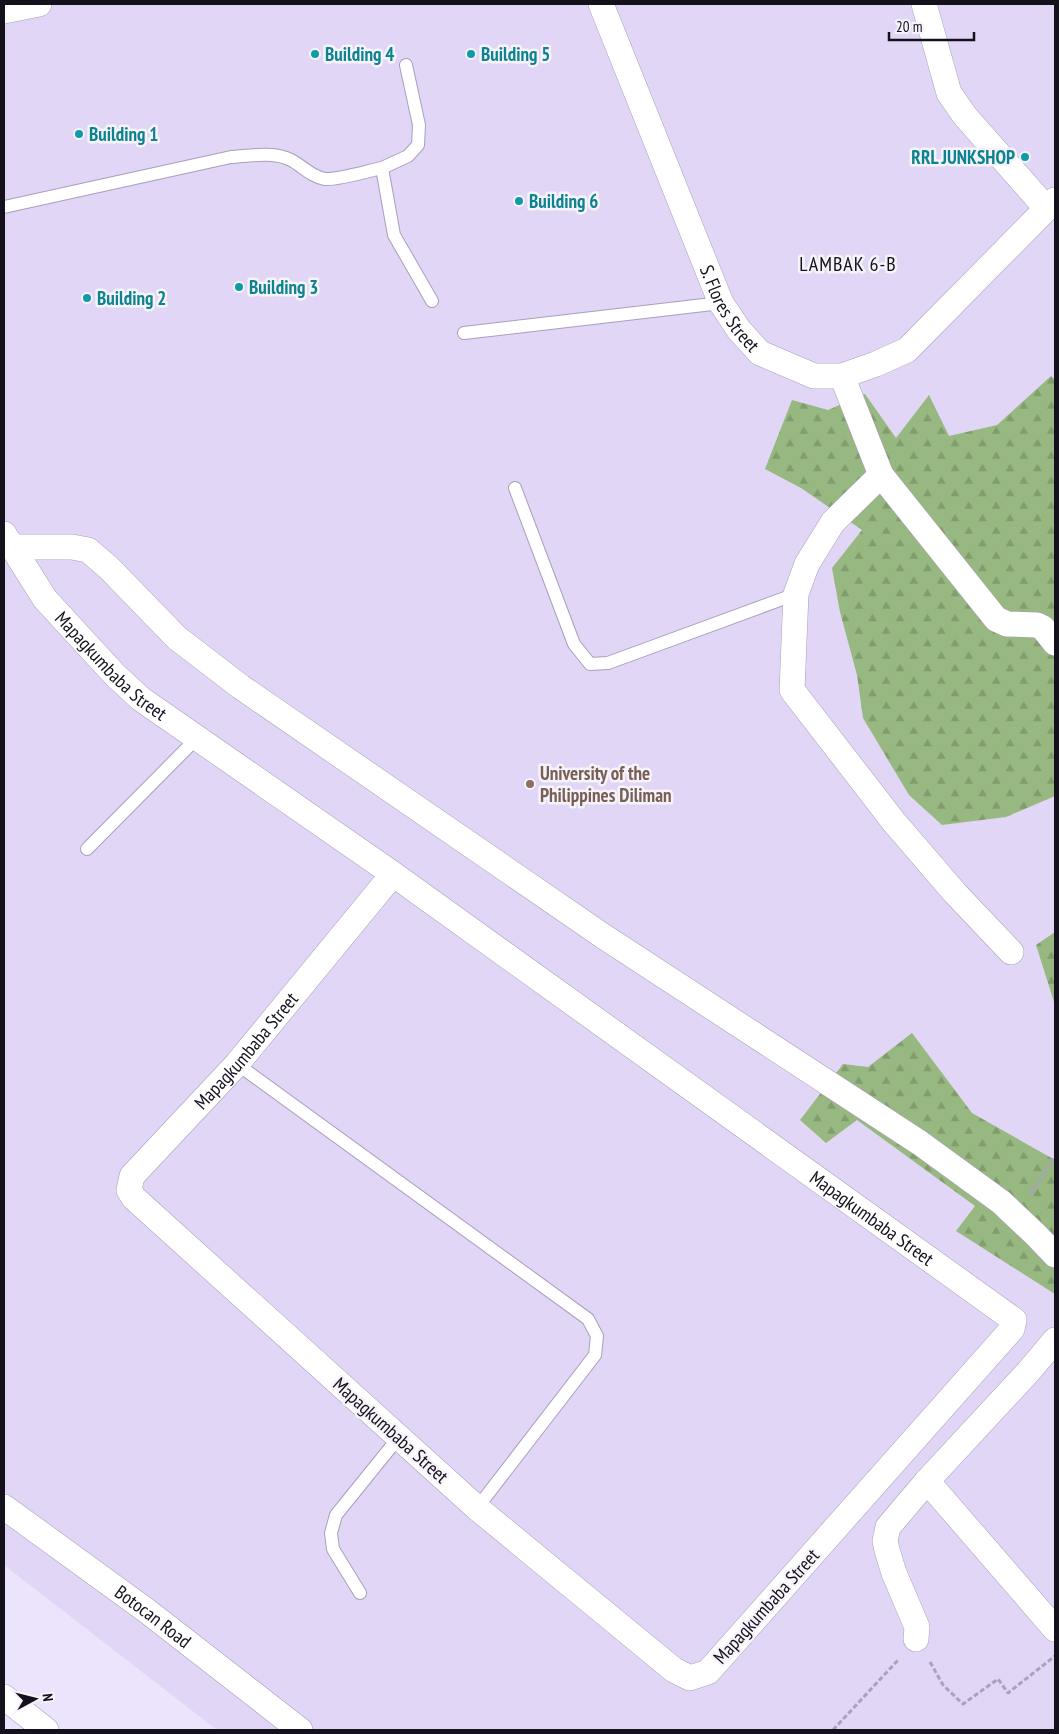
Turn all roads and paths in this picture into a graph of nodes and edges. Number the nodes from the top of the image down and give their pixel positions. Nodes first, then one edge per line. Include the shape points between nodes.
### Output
1 (39, 4) edge
2 (601, 4) edge
3 (924, 4) edge
4 (4, 11) edge
5 (406, 65) dead end
6 (382, 168) junction
7 (1051, 204) edge
8 (4, 207) edge
9 (432, 301) dead end
10 (721, 302) junction
11 (464, 333) dead end
12 (842, 376) junction
13 (881, 475) junction
14 (515, 488) dead end
15 (8, 540) edge
16 (796, 594) junction
17 (1055, 643) edge
18 (197, 738) junction
19 (87, 849) dead end
20 (394, 874) junction
21 (1011, 952) dead end
22 (237, 1064) junction
23 (1055, 1157) edge
24 (1015, 1214) junction
25 (1055, 1255) edge
26 (1055, 1340) edge
27 (399, 1437) junction
28 (927, 1482) junction
29 (4, 1507) edge
30 (476, 1508) junction
31 (360, 1593) dead end
32 (1055, 1629) edge
33 (916, 1639) junction
34 (1055, 1656) edge
35 (4, 1696) edge
36 (46, 1730) edge
37 (300, 1730) edge
38 (834, 1730) edge

1 - 4 street
2 - 10 street, S. Flores Street
3 - 7 street via 949,93 965,116
5 - 6 lane via 419,125 418,145 408,156
6 - 8 lane via 324,179 290,160 268,154 231,157
6 - 9 lane via 394,236
7 - 12 street, S. Flores Street via 907,350
10 - 11 lane
10 - 12 street, S. Flores Street via 739,330 760,352 814,376
12 - 13 street
13 - 16 street via 833,522 807,564
13 - 17 street via 996,619 1007,624 1037,625
14 - 16 lane via 574,644 590,664 608,664
15 - 18 street, Mapagkumbaba Street via 45,599 114,675 141,700
15 - 24 street via 88,550 177,638 241,687 603,936 920,1143
16 - 21 street via 792,690 894,822
18 - 19 lane
18 - 20 street, Mapagkumbaba Street
20 - 22 street, Mapagkumbaba Street
20 - 30 street, Mapagkumbaba Street via 1014,1320 1012,1329 708,1672 690,1678 674,1670
22 - 27 street, Mapagkumbaba Street via 132,1176 129,1190 134,1198
22 - 30 lane via 588,1319 596,1336 595,1355
23 - 24 path
24 - 25 street
26 - 28 street
27 - 30 street, Mapagkumbaba Street
27 - 31 lane via 336,1514 331,1533 333,1549
28 - 32 street
28 - 33 street via 888,1528 885,1541 894,1573 917,1628
29 - 37 street, Botocan Road via 148,1611
33 - 34 path via 943,1684 963,1704 998,1679 1008,1693
33 - 38 path
35 - 36 street

